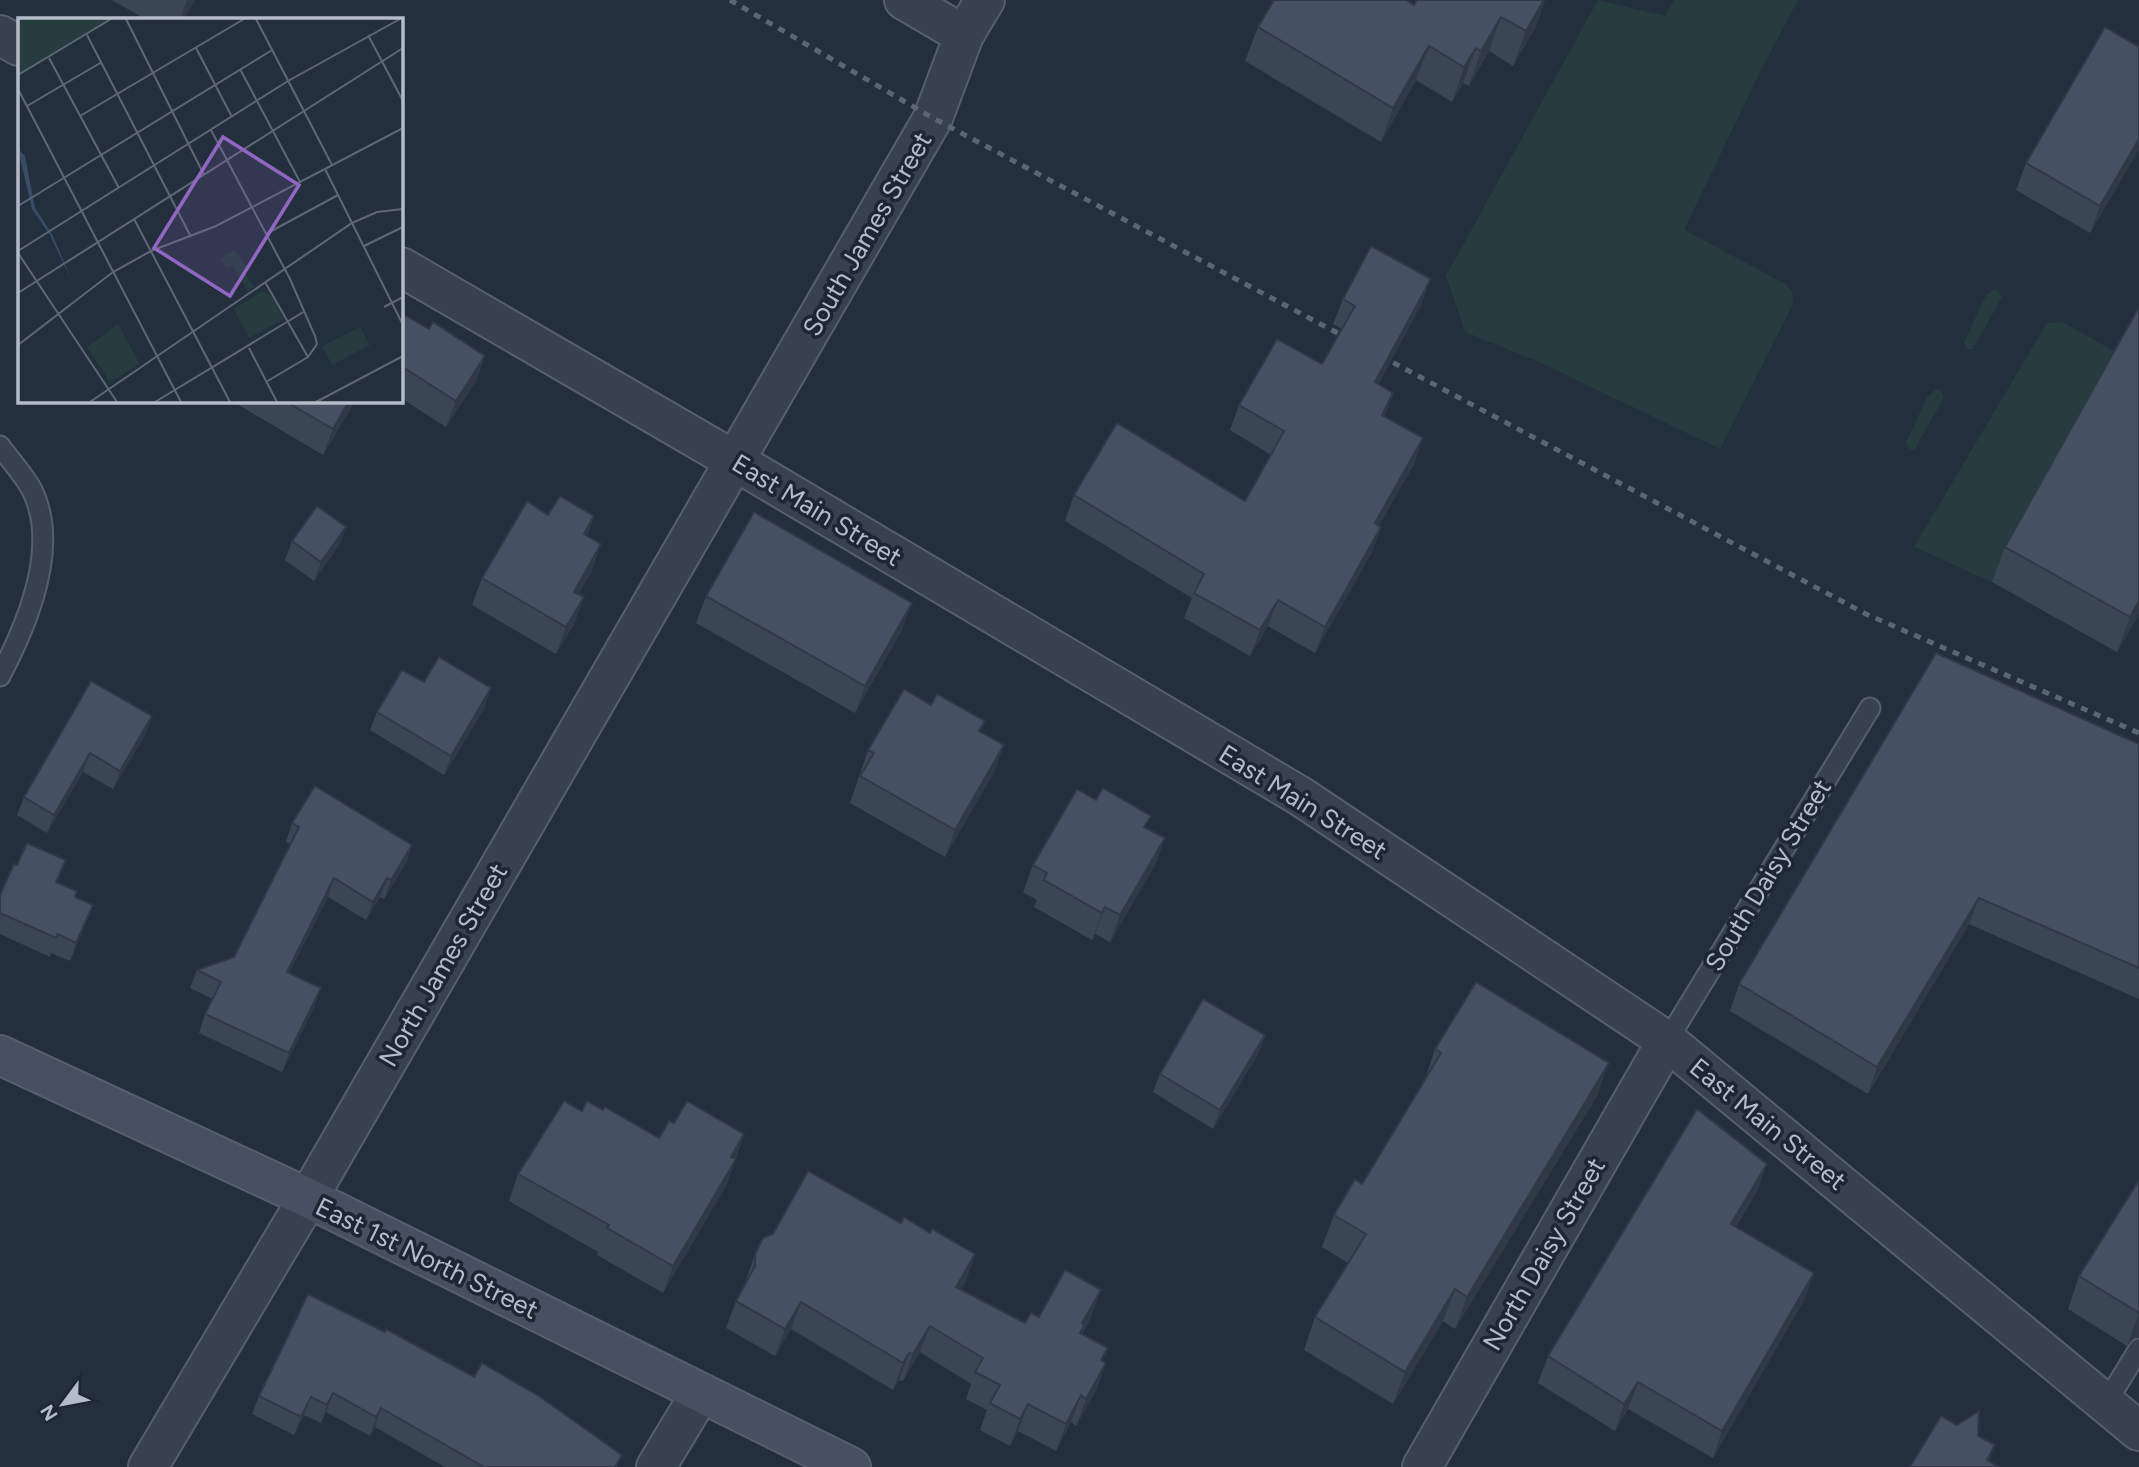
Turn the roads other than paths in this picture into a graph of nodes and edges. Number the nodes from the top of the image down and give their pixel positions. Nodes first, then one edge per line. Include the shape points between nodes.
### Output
1 (904, 0) edge
2 (985, 0) edge
3 (0, 34) edge
4 (964, 35) junction
5 (18, 45) edge
6 (402, 268) edge
7 (0, 446) edge
8 (735, 461) junction
9 (0, 676) edge
10 (1870, 708) dead end
11 (1667, 1041) junction
12 (0, 1055) edge
13 (308, 1198) junction
14 (2139, 1349) edge
15 (700, 1394) junction
16 (2106, 1403) junction
17 (2139, 1431) edge
18 (148, 1467) edge
19 (656, 1467) edge
20 (851, 1467) edge
21 (1422, 1467) edge

1 - 4 street
2 - 4 street, South James Street
3 - 5 street
4 - 8 street, South James Street via 933,118
6 - 8 street, East Main Street
7 - 9 lane via 32,490 44,525 37,584 16,646
8 - 11 street, East Main Street via 1300,796
8 - 13 street, North James Street
10 - 11 lane, South Daisy Street
11 - 16 street, East Main Street
11 - 21 street, North Daisy Street
12 - 13 main road, East 1st North Street
13 - 15 main road, East 1st North Street
13 - 18 street, North James Street
14 - 16 lane
15 - 19 street
15 - 20 main road, East 1st North Street
16 - 17 street, East Main Street

